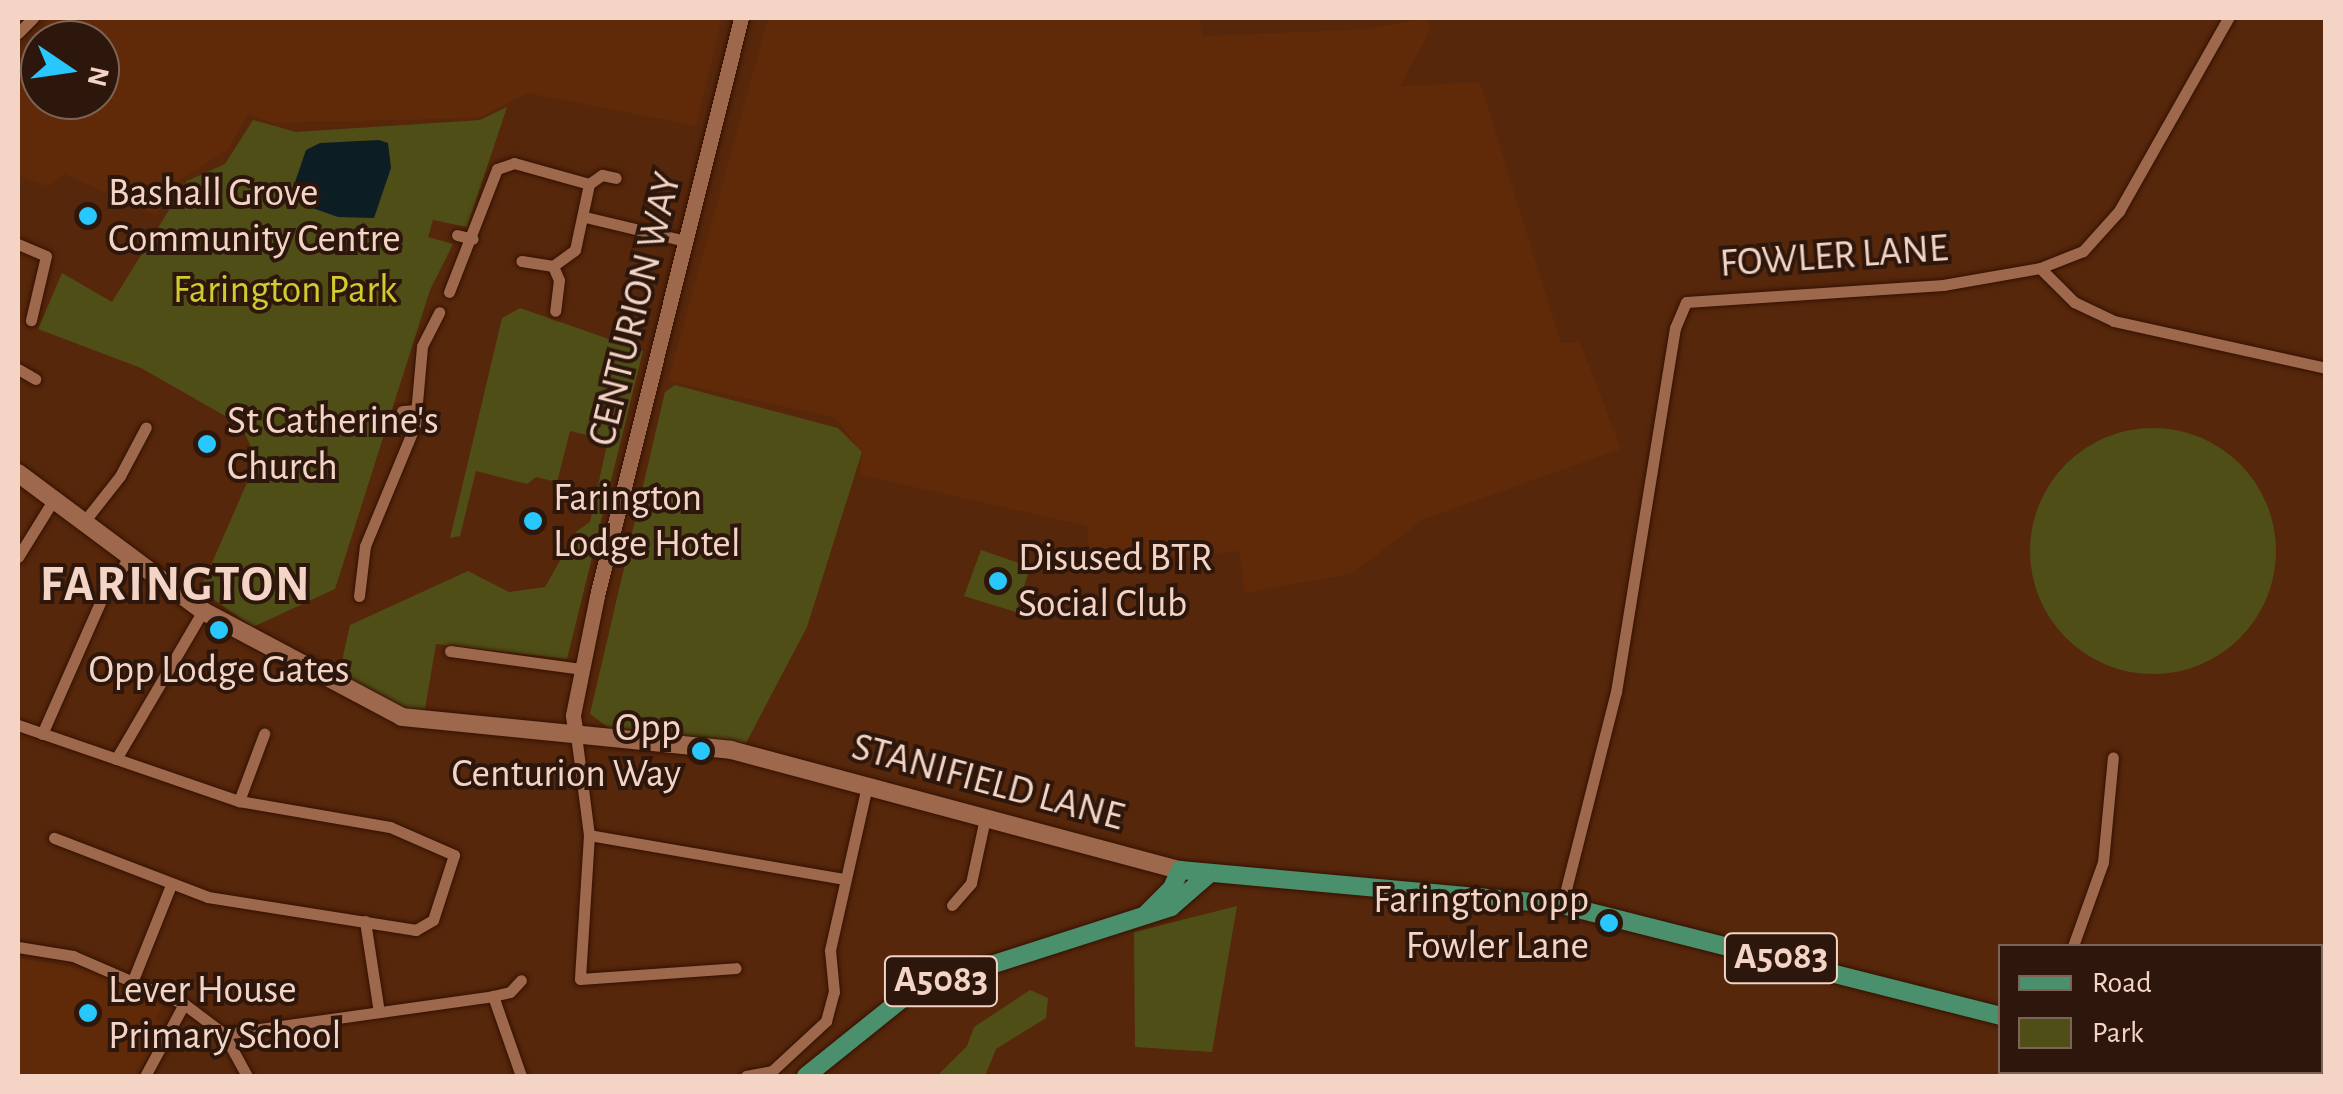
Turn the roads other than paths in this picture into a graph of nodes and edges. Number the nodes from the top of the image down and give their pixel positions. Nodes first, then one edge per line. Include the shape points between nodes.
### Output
1 (33, 18) edge
2 (741, 18) edge
3 (2228, 18) edge
4 (18, 33) edge
5 (616, 178) dead end
6 (589, 184) junction
7 (585, 217) junction
8 (457, 235) dead end
9 (473, 239) junction
10 (686, 241) junction
11 (18, 244) edge
12 (521, 261) dead end
13 (553, 266) junction
14 (2040, 268) junction
15 (449, 292) dead end
16 (555, 310) dead end
17 (439, 312) dead end
18 (31, 320) dead end
19 (2326, 368) edge
20 (19, 372) edge
21 (35, 379) dead end
22 (402, 410) dead end
23 (417, 410) junction
24 (146, 427) dead end
25 (18, 473) edge
26 (54, 499) junction
27 (83, 523) junction
28 (18, 557) edge
29 (128, 559) junction
30 (359, 596) dead end
31 (202, 611) junction
32 (450, 650) dead end
33 (581, 670) junction
34 (18, 725) edge
35 (42, 734) junction
36 (264, 734) dead end
37 (576, 735) junction
38 (2114, 757) dead end
39 (116, 759) junction
40 (867, 786) junction
41 (239, 801) junction
42 (984, 818) junction
43 (589, 835) junction
44 (54, 838) dead end
45 (1180, 870) junction
46 (1208, 875) junction
47 (844, 879) junction
48 (171, 884) junction
49 (952, 905) dead end
50 (1562, 905) junction
51 (1146, 914) junction
52 (365, 921) junction
53 (2074, 944) edge
54 (18, 947) edge
55 (736, 968) dead end
56 (132, 980) junction
57 (521, 980) dead end
58 (494, 996) junction
59 (184, 1004) junction
60 (379, 1012) junction
61 (1998, 1015) edge
62 (224, 1034) junction
63 (144, 1076) edge
64 (247, 1076) edge
65 (521, 1076) edge
66 (746, 1076) edge
67 (806, 1076) edge

1 - 4 street
2 - 10 street, CENTURION WAY
3 - 14 street, FOWLER LANE via 2102,234 2083,251
5 - 6 street via 602,175
6 - 7 street
6 - 9 street via 504,165 488,184
7 - 10 street
7 - 13 street via 575,250
8 - 9 street
9 - 15 street
10 - 33 street, CENTURION WAY
11 - 18 street via 46,256
12 - 13 street
13 - 16 street via 559,280
14 - 19 street via 2074,302 2114,321
14 - 50 street, FOWLER LANE via 1930,286 1686,302 1675,328 1616,692
17 - 23 street via 422,346
20 - 21 street
22 - 23 street
23 - 30 street via 365,546
24 - 27 street via 120,476
25 - 26 main road, STANIFIELD LANE
26 - 27 main road, STANIFIELD LANE
26 - 28 street
27 - 29 main road, STANIFIELD LANE
29 - 31 main road, STANIFIELD LANE
29 - 35 street via 101,600
31 - 37 main road, STANIFIELD LANE via 402,717
31 - 39 street
32 - 33 street
33 - 37 street, CENTURION WAY
34 - 35 street
35 - 39 street
36 - 41 street
37 - 40 main road, STANIFIELD LANE via 694,743
37 - 43 street
38 - 53 street via 2103,862
39 - 41 street
40 - 42 main road, STANIFIELD LANE
40 - 47 street
41 - 52 street via 390,827 454,854 425,928
42 - 45 main road, STANIFIELD LANE
42 - 49 street via 971,883
43 - 47 street
43 - 55 street via 580,979
44 - 48 street
45 - 46 main road, STANIFIELD LANE / A5083
45 - 51 main road
46 - 50 main road, STANIFIELD LANE / A5083
46 - 51 main road, A5083 via 1182,901
47 - 66 street via 826,1021 772,1071
48 - 52 street via 246,906
48 - 56 street
50 - 61 main road, STANIFIELD LANE / A5083
51 - 67 main road, A5083 via 913,990
52 - 60 street
54 - 56 street via 73,956
56 - 59 street
57 - 58 street
58 - 60 street
58 - 65 street
59 - 62 street
59 - 63 street
60 - 62 street
62 - 64 street

